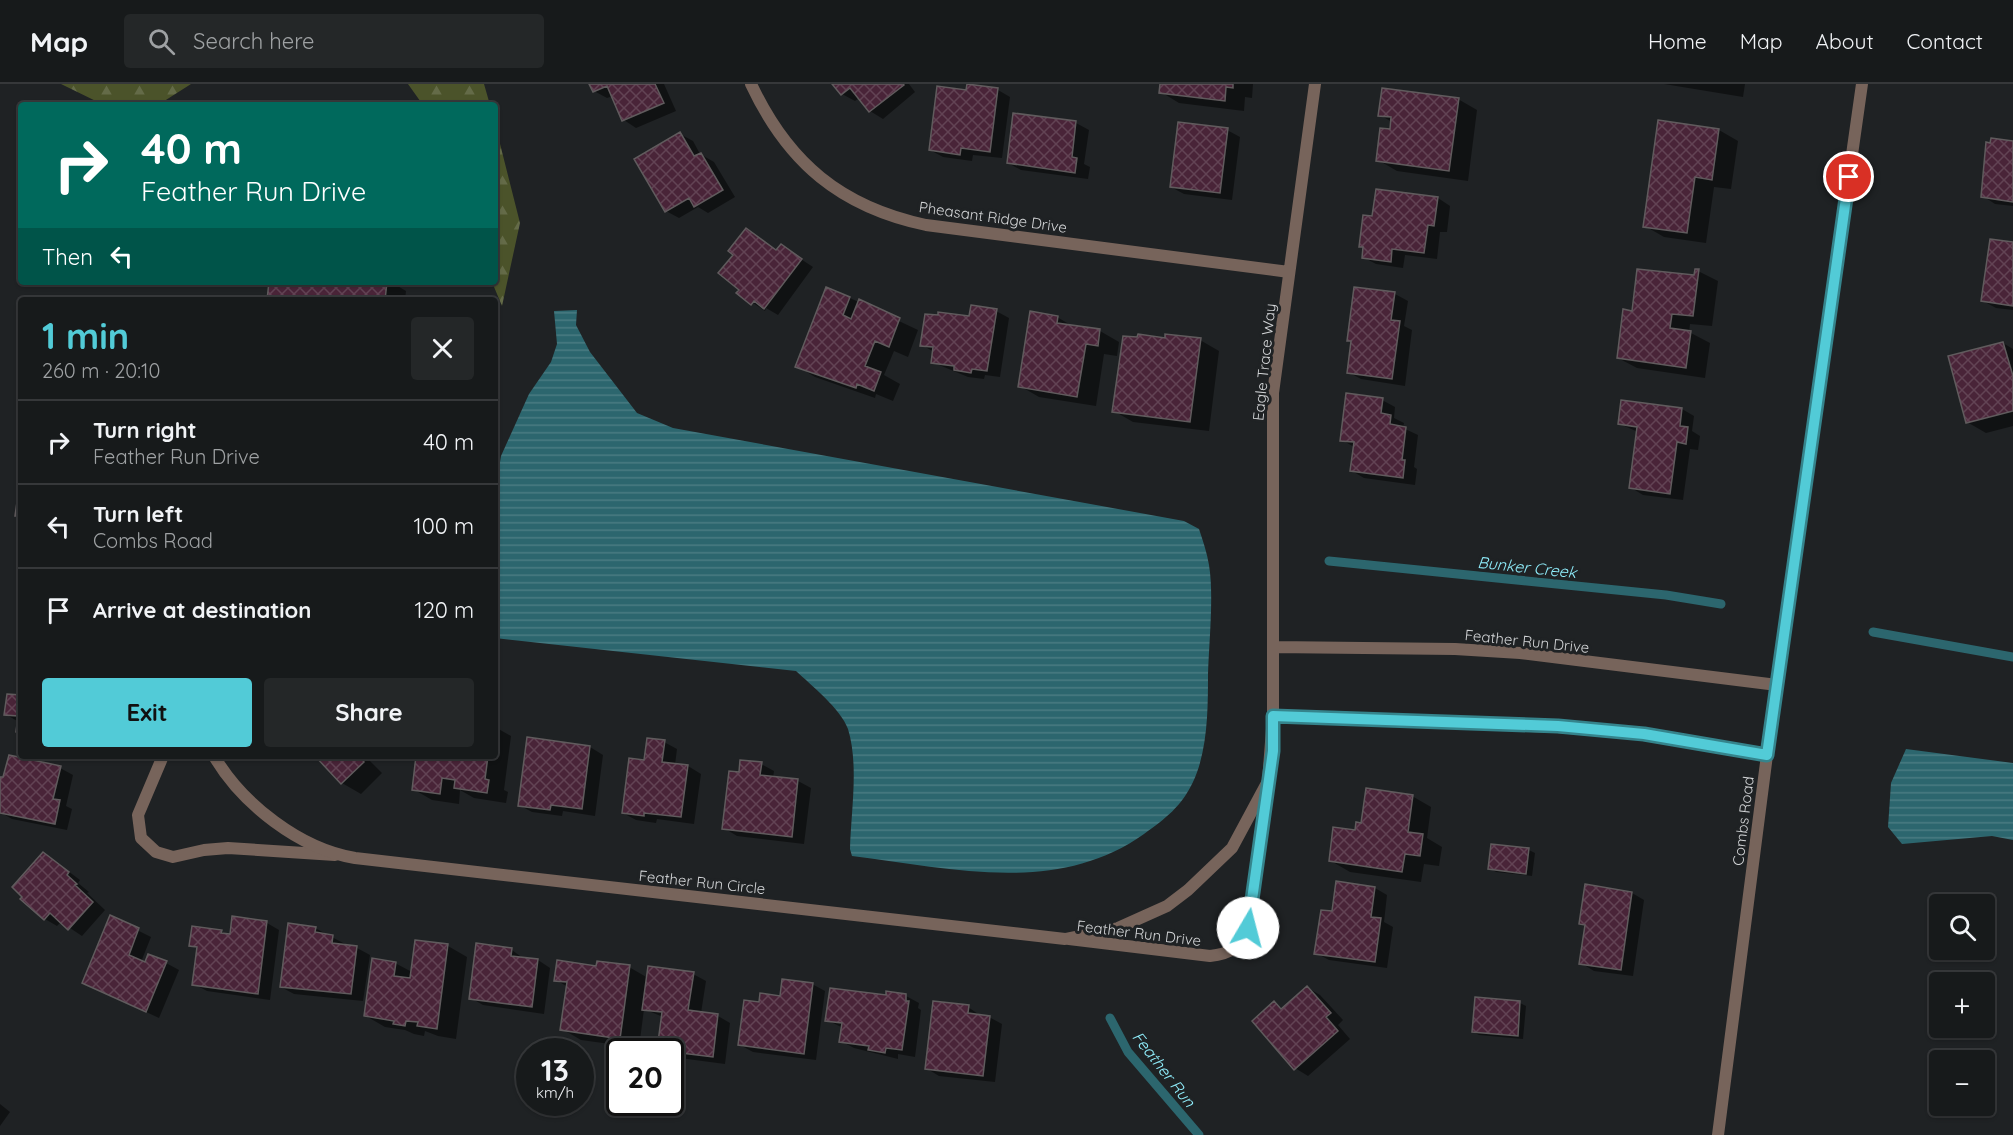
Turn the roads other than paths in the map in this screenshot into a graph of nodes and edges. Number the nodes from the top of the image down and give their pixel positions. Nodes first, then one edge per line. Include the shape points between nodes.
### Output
1 (751, 84) edge
2 (1315, 84) edge
3 (1862, 84) edge
4 (1289, 272) junction
5 (1273, 647) junction
6 (1777, 686) junction
7 (1273, 716) junction
8 (1767, 755) junction
9 (162, 759) edge
10 (216, 759) edge
11 (1268, 781) junction
12 (337, 855) junction
13 (1065, 939) junction
14 (1718, 1135) edge

1 - 4 street, Pheasant Ridge Drive via 768,119 796,157 848,198 890,217 926,225
2 - 4 street, Eagle Trace Way
3 - 6 street, Combs Road
4 - 5 street, Eagle Trace Way via 1272,412
5 - 6 street, Feather Run Drive via 1520,653
5 - 7 street, Eagle Trace Way
6 - 8 street, Combs Road
7 - 8 street via 1558,726 1644,734
7 - 11 street, Feather Run Drive
8 - 14 street, Combs Road
9 - 12 street, Feather Run Circle via 138,815 141,838 156,852 173,857 228,848
10 - 12 street, Feather Run Circle via 230,781 263,813
11 - 13 street, Feather Run Drive via 1232,848 1188,890 1167,906 1118,927
11 - 13 street, Feather Run Drive via 1248,928 1240,944 1227,954 1210,956
12 - 13 street, Feather Run Circle

